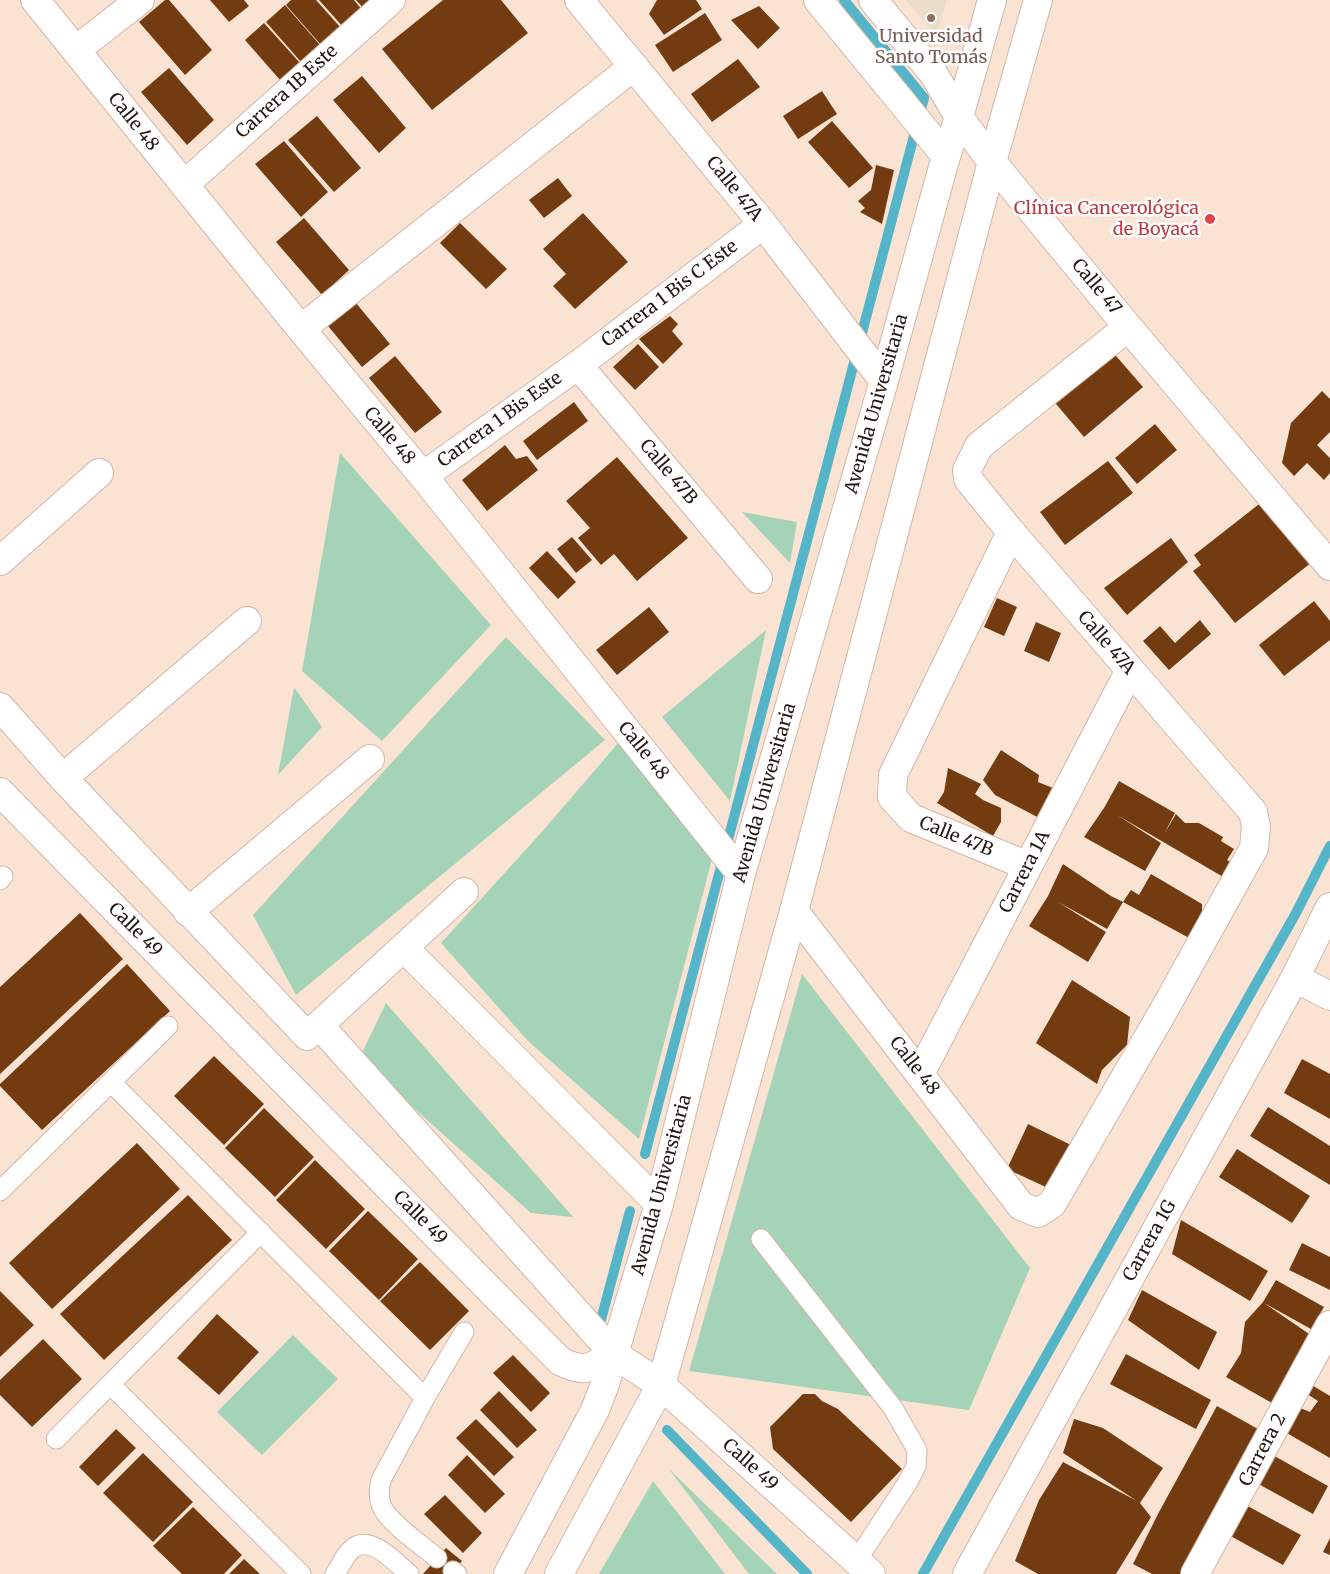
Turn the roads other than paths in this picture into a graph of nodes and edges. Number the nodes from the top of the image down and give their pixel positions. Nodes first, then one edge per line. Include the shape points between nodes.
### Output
1 (35, 0) edge
2 (140, 0) edge
3 (390, 0) edge
4 (579, 0) edge
5 (818, 0) edge
6 (873, 0) edge
7 (992, 0) edge
8 (1038, 0) edge
9 (76, 50) junction
10 (634, 66) junction
11 (959, 117) junction
12 (946, 156) junction
13 (992, 162) junction
14 (184, 185) junction
15 (763, 224) junction
16 (1128, 327) junction
17 (301, 329) junction
18 (578, 365) junction
19 (884, 381) junction
20 (99, 473) dead end
21 (423, 476) junction
22 (1011, 532) junction
23 (0, 561) edge
24 (1330, 566) edge
25 (758, 579) dead end
26 (247, 621) dead end
27 (1130, 670) junction
28 (0, 707) edge
29 (370, 759) dead end
30 (63, 778) junction
31 (0, 792) edge
32 (1028, 866) junction
33 (741, 874) junction
34 (464, 892) dead end
35 (1330, 907) edge
36 (794, 911) junction
37 (188, 912) junction
38 (404, 948) junction
39 (1294, 978) junction
40 (1330, 996) edge
41 (168, 1026) dead end
42 (320, 1026) junction
43 (920, 1074) junction
44 (111, 1082) junction
45 (0, 1191) edge
46 (658, 1204) junction
47 (1038, 1213) joint
48 (261, 1232) junction
49 (761, 1239) dead end
50 (1330, 1326) edge
51 (464, 1332) dead end
52 (614, 1354) junction
53 (110, 1384) junction
54 (661, 1385) junction
55 (425, 1398) junction
56 (56, 1439) dead end
57 (437, 1558) dead end
58 (864, 1567) edge
59 (301, 1574) edge
60 (335, 1574) edge
61 (409, 1574) edge
62 (508, 1574) edge
63 (559, 1574) edge
64 (966, 1574) edge
65 (1195, 1574) edge

1 - 9 street, Calle 48
2 - 9 street
3 - 14 street, Carrera 1B Este
4 - 10 street, Calle 47A
5 - 12 street
6 - 11 street, Calle 47 via 933,73
7 - 11 street, Avenida Universitaria
8 - 13 street
9 - 14 street, Calle 48
10 - 15 street, Calle 47A
10 - 17 street
11 - 12 street, Avenida Universitaria
11 - 13 street, Calle 47
12 - 19 street, Avenida Universitaria
13 - 16 street, Calle 47
13 - 36 street
14 - 17 street, Calle 48
15 - 18 street, Carrera 1 Bis C Este
15 - 19 street, Calle 47A
16 - 22 street, Calle 47A via 980,446 967,470 968,479
16 - 24 street, Calle 47
17 - 21 street, Calle 48
18 - 21 street, Carrera 1 Bis Este
18 - 25 street, Calle 47B
19 - 33 street, Avenida Universitaria
20 - 23 street
21 - 33 street, Calle 48
22 - 27 street, Calle 47A
22 - 32 street, Calle 47B via 893,775 892,797 911,818
26 - 30 street
27 - 32 street, Carrera 1A
27 - 47 street, Calle 47A via 1253,812 1256,827 1254,848 1052,1204
28 - 30 street
29 - 37 street
30 - 37 street
31 - 52 street, Calle 49 via 560,1361 575,1368 590,1368
32 - 43 street, Carrera 1A
33 - 46 street, Avenida Universitaria
34 - 38 street
35 - 39 street, Carrera 1G
36 - 43 street, Calle 48
36 - 54 street
37 - 42 street via 307,1036
38 - 42 street
38 - 46 street
39 - 40 street
39 - 64 street, Carrera 1G
41 - 44 lane
42 - 52 street
43 - 47 street, Calle 48 via 1021,1206
44 - 45 lane
44 - 48 lane
46 - 52 street, Avenida Universitaria
48 - 53 lane
48 - 55 lane
49 - 58 lane via 893,1408 917,1450 916,1466
50 - 65 street, Carrera 2
51 - 55 lane
52 - 54 street, Calle 49
52 - 62 street, Avenida Universitaria via 595,1410
53 - 56 lane
53 - 59 lane
54 - 58 street, Calle 49
54 - 63 street
55 - 57 lane via 381,1480 379,1494 387,1516
60 - 61 lane via 350,1550 369,1544 380,1549

